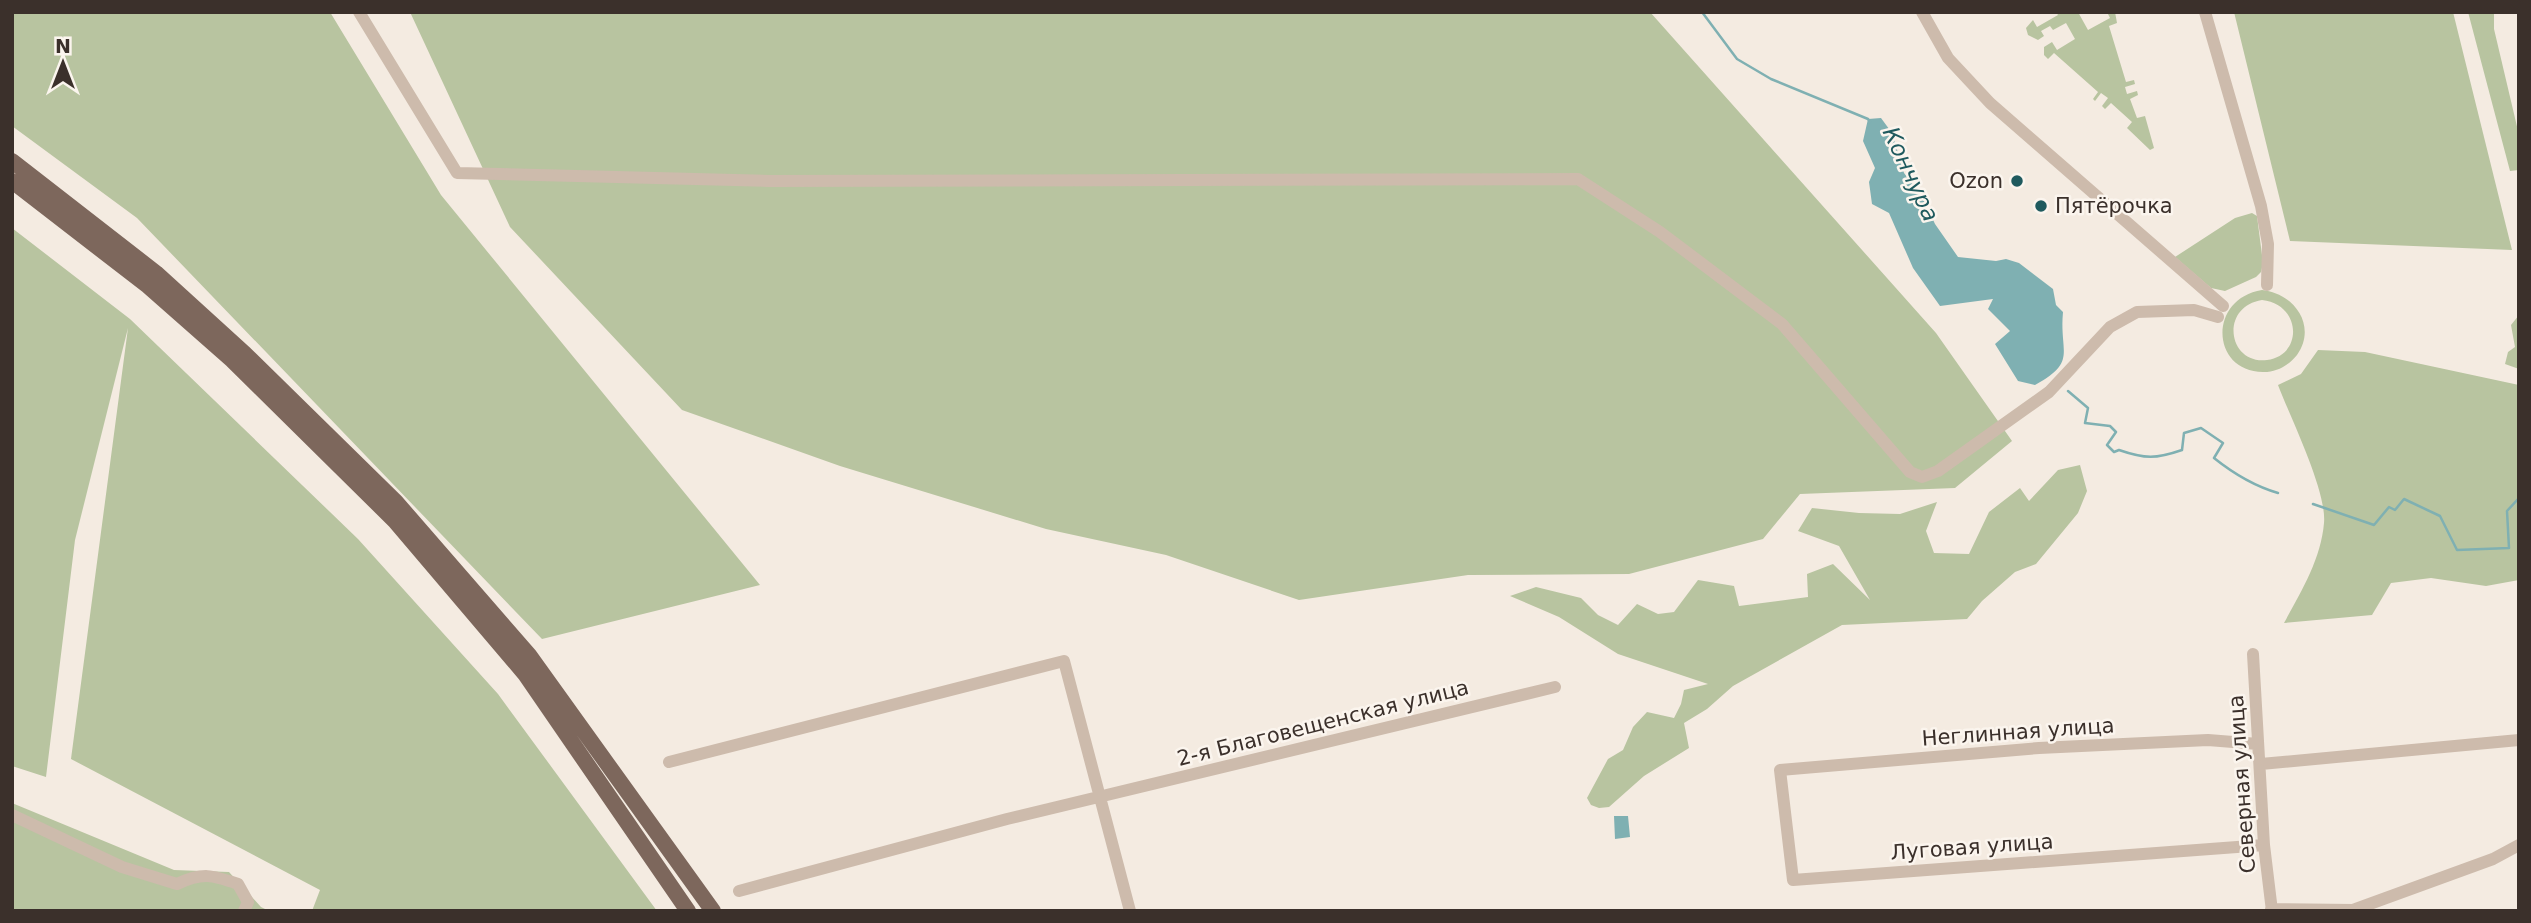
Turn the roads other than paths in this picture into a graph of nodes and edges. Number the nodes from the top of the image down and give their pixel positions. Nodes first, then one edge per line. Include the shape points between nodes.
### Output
1 (359, 12) edge
2 (2205, 12) edge
3 (1925, 14) edge
4 (12, 161) edge
5 (12, 181) edge
6 (2267, 285) dead end
7 (2253, 654) dead end
8 (1555, 687) dead end
9 (2519, 740) edge
10 (2258, 744) junction
11 (669, 762) dead end
12 (2260, 764) junction
13 (1780, 770) joint
14 (1100, 798) junction
15 (12, 815) edge
16 (2264, 845) junction
17 (2519, 845) edge
18 (739, 891) dead end
19 (2272, 910) edge
20 (244, 911) edge
21 (688, 911) edge
22 (713, 911) edge
23 (1130, 911) edge

1 - 3 street via 457,173 769,181 1578,179 1660,232 1782,324 1910,472 1922,477 1938,471 2049,392 2110,327 2137,312 2220,311 1990,103 1948,58
2 - 6 street via 2263,217
4 - 22 main road via 156,273 396,502 529,655
5 - 21 main road via 148,286 232,360 395,522 524,674
7 - 10 street, Северная улица
8 - 14 street, 2-я Благовещенская улица
9 - 12 street
10 - 12 street, Северная улица
10 - 13 street, Неглинная улица via 2208,740 2052,748
11 - 14 street via 1064,661
12 - 16 street, Северная улица
13 - 16 street, Луговая улица via 1793,880
14 - 18 street, 2-я Благовещенская улица
14 - 23 street
15 - 20 street via 133,871 177,884 196,875 213,875 238,884 248,902
16 - 19 street, Северная улица
17 - 19 street via 2494,859 2353,910

